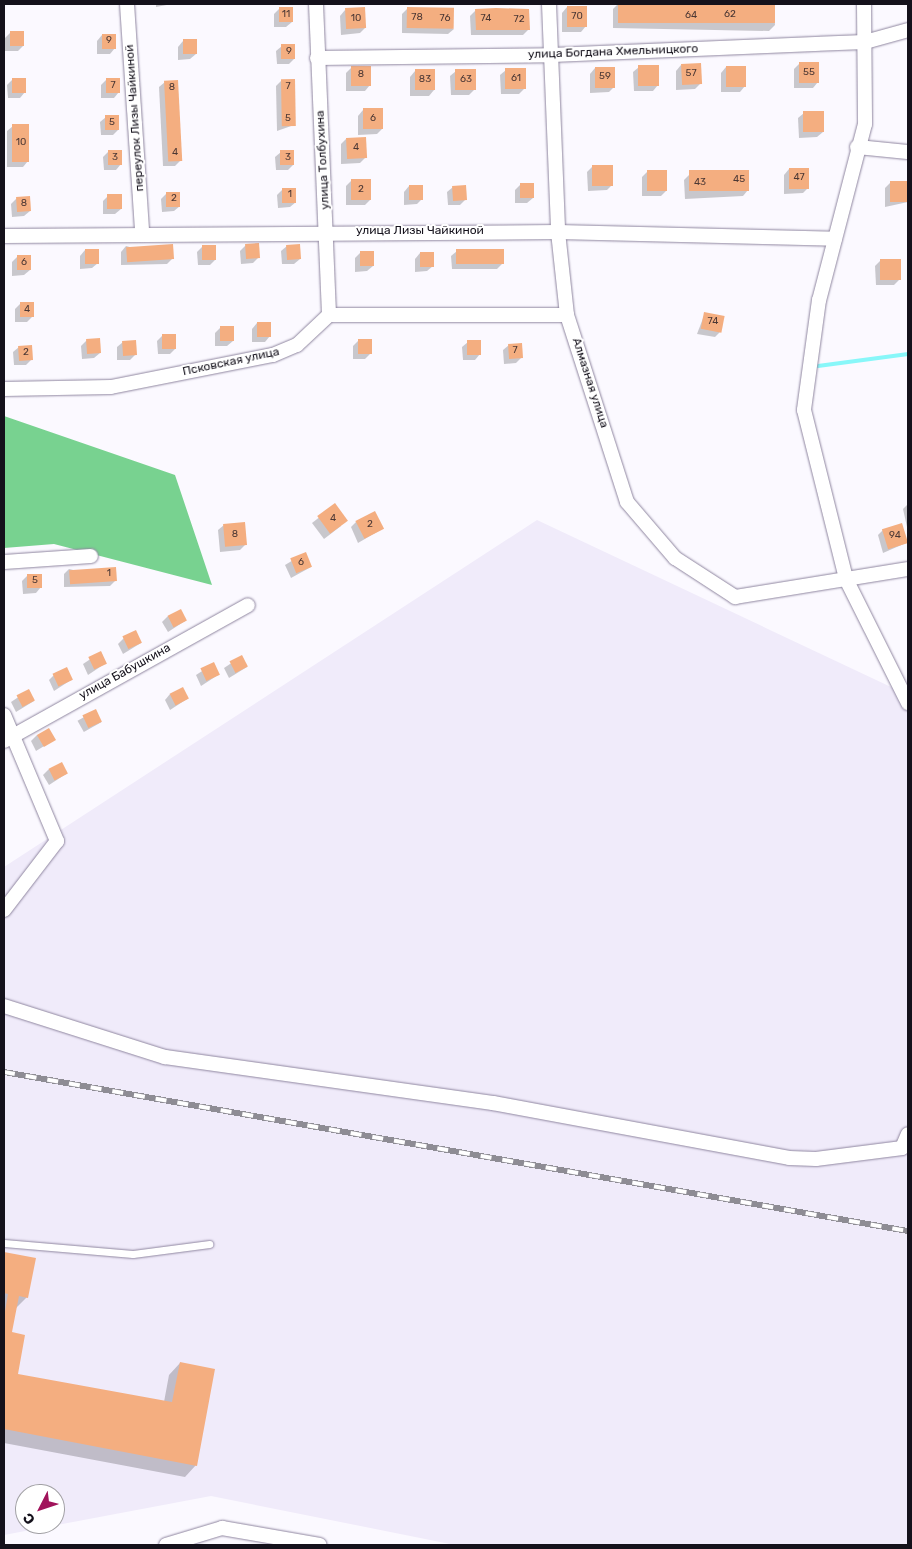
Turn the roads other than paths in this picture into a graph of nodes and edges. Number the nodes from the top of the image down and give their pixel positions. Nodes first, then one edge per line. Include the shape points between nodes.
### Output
1 (127, 4) edge
2 (316, 4) edge
3 (549, 4) edge
4 (864, 4) edge
5 (908, 30) edge
6 (865, 42) junction
7 (552, 55) junction
8 (317, 58) junction
9 (857, 147) junction
10 (908, 152) edge
11 (142, 231) junction
12 (327, 231) junction
13 (558, 232) junction
14 (4, 236) edge
15 (835, 239) junction
16 (329, 315) junction
17 (567, 315) junction
18 (4, 389) edge
19 (91, 556) dead end
20 (4, 562) edge
21 (908, 570) edge
22 (846, 579) junction
23 (248, 605) dead end
24 (908, 703) edge
25 (4, 714) edge
26 (7, 738) edge
27 (4, 910) edge
28 (4, 1006) edge
29 (908, 1134) edge
30 (905, 1149) edge
31 (4, 1243) edge
32 (210, 1244) dead end
33 (167, 1545) edge
34 (320, 1545) edge

1 - 11 street, переулок Лизы Чайкиной
2 - 8 street, улица Толбухина
3 - 7 street, Алмазная улица
4 - 6 street
5 - 6 street, улица Богдана Хмельницкого
6 - 7 street, улица Богдана Хмельницкого
6 - 9 street via 865,124
7 - 8 street, улица Богдана Хмельницкого
7 - 13 street, Алмазная улица
8 - 12 street, улица Толбухина
9 - 10 street
9 - 15 street
11 - 12 street, улица Лизы Чайкиной
11 - 14 street, улица Лизы Чайкиной
12 - 13 street, улица Лизы Чайкиной
12 - 16 street, улица Толбухина
13 - 15 street, улица Лизы Чайкиной
13 - 17 street, Алмазная улица
15 - 22 street via 819,300 804,410
16 - 17 street
16 - 18 street, Псковская улица via 297,345 273,355 111,386
17 - 22 street, Алмазная улица via 627,502 675,558 736,597
19 - 20 street
21 - 22 street, Алмазная улица
22 - 24 street
23 - 26 street, улица Бабушкина
25 - 26 street
26 - 27 street via 57,841
28 - 30 street via 165,1057 493,1103 789,1158 816,1160
29 - 30 street
31 - 32 lane via 133,1254
33 - 34 street via 222,1528

